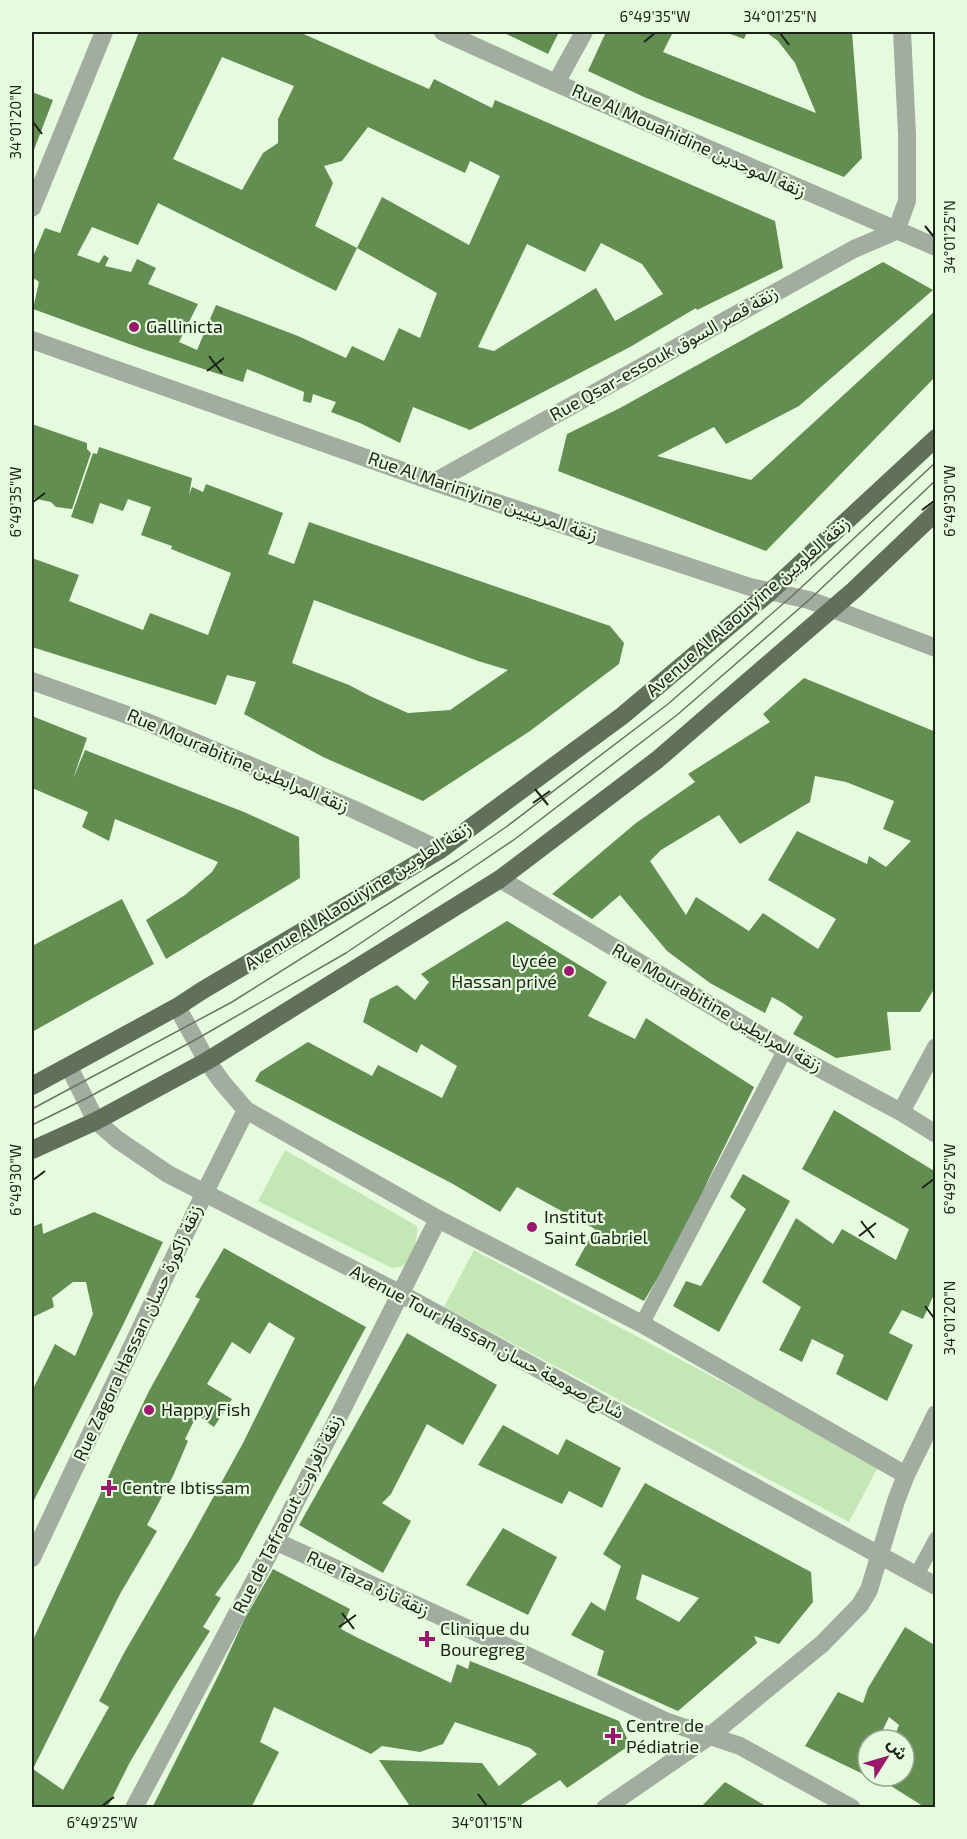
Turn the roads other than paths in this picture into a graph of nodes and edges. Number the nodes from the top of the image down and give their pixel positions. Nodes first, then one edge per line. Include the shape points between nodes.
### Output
1 (104, 32) edge
2 (443, 32) edge
3 (584, 32) edge
4 (902, 32) edge
5 (556, 83) junction
6 (32, 208) edge
7 (896, 231) junction
8 (936, 247) edge
9 (32, 340) edge
10 (936, 438) edge
11 (434, 482) junction
12 (936, 513) edge
13 (771, 591) junction
14 (832, 609) junction
15 (936, 648) edge
16 (32, 681) edge
17 (440, 850) junction
18 (500, 879) junction
19 (177, 1007) junction
20 (936, 1047) edge
21 (785, 1050) junction
22 (207, 1061) junction
23 (69, 1067) junction
24 (32, 1086) edge
25 (246, 1110) junction
26 (901, 1112) junction
27 (96, 1121) junction
28 (936, 1134) edge
29 (32, 1150) edge
30 (205, 1192) junction
31 (438, 1219) junction
32 (400, 1294) junction
33 (642, 1324) junction
34 (936, 1414) edge
35 (906, 1475) junction
36 (936, 1539) edge
37 (275, 1541) junction
38 (880, 1556) junction
39 (32, 1558) edge
40 (916, 1576) junction
41 (936, 1586) edge
42 (711, 1735) junction
43 (134, 1808) edge
44 (605, 1808) edge
45 (852, 1808) edge

1 - 6 street
2 - 5 street, Rue Al Mouahidine زنقة الموحدين
3 - 5 street
4 - 7 street via 907,201
5 - 7 street, Rue Al Mouahidine زنقة الموحدين
7 - 8 street, Rue Al Mouahidine زنقة الموحدين
7 - 11 street, Rue Qsar-essouk زنقة قصر السوق via 854,249
9 - 11 street, Rue Al Mariniyine زنقة المرينيين
10 - 13 main road, Avenue Al Alaouiyine زنقة العلويين
11 - 13 street, Rue Al Mariniyine زنقة المرينيين
12 - 14 main road
13 - 14 street, Rue Al Mariniyine زنقة المرينيين
13 - 17 main road, Avenue Al Alaouiyine زنقة العلويين via 622,716
14 - 15 street, Rue Al Mariniyine زنقة المرينيين
14 - 18 main road via 657,760
16 - 17 street, Rue Mourabitine زنقة المرابطين via 147,722
17 - 19 main road, Avenue Al Alaouiyine زنقة العلويين
18 - 21 street, Rue Mourabitine زنقة المرابطين
18 - 22 main road
19 - 22 street
19 - 23 main road, Avenue Al Alaouiyine زنقة العلويين
20 - 26 street
21 - 26 street, Rue Mourabitine زنقة المرابطين
21 - 33 lane
22 - 25 street
22 - 27 main road
23 - 24 main road, Avenue Al Alaouiyine زنقة العلويين
23 - 27 street, Avenue Tour Hassan شارع صومعة حسان
25 - 30 street, Rue Zagora Hassan زنقة زاكورة حسان
25 - 31 street
26 - 28 street, Rue Mourabitine زنقة المرابطين
27 - 29 main road
27 - 30 street, Avenue Tour Hassan شارع صومعة حسان via 168,1174
30 - 32 street, Avenue Tour Hassan شارع صومعة حسان
30 - 39 street, Rue Zagora Hassan زنقة زاكورة حسان
31 - 32 street, Rue de Tafraout زنقة تافراوت
31 - 33 street
32 - 37 street, Rue de Tafraout زنقة تافراوت
32 - 38 street, Avenue Tour Hassan شارع صومعة حسان
33 - 35 street
34 - 35 street
35 - 38 street
36 - 40 lane
37 - 42 street, Rue Taza زنقة تازة via 665,1721
37 - 43 street, Rue de Tafraout زنقة تافراوت
38 - 40 street, Avenue Tour Hassan شارع صومعة حسان
38 - 42 street via 865,1598 850,1616 822,1644
40 - 41 street, Avenue Tour Hassan شارع صومعة حسان
42 - 44 street
42 - 45 street, Rue Taza زنقة تازة via 740,1746

